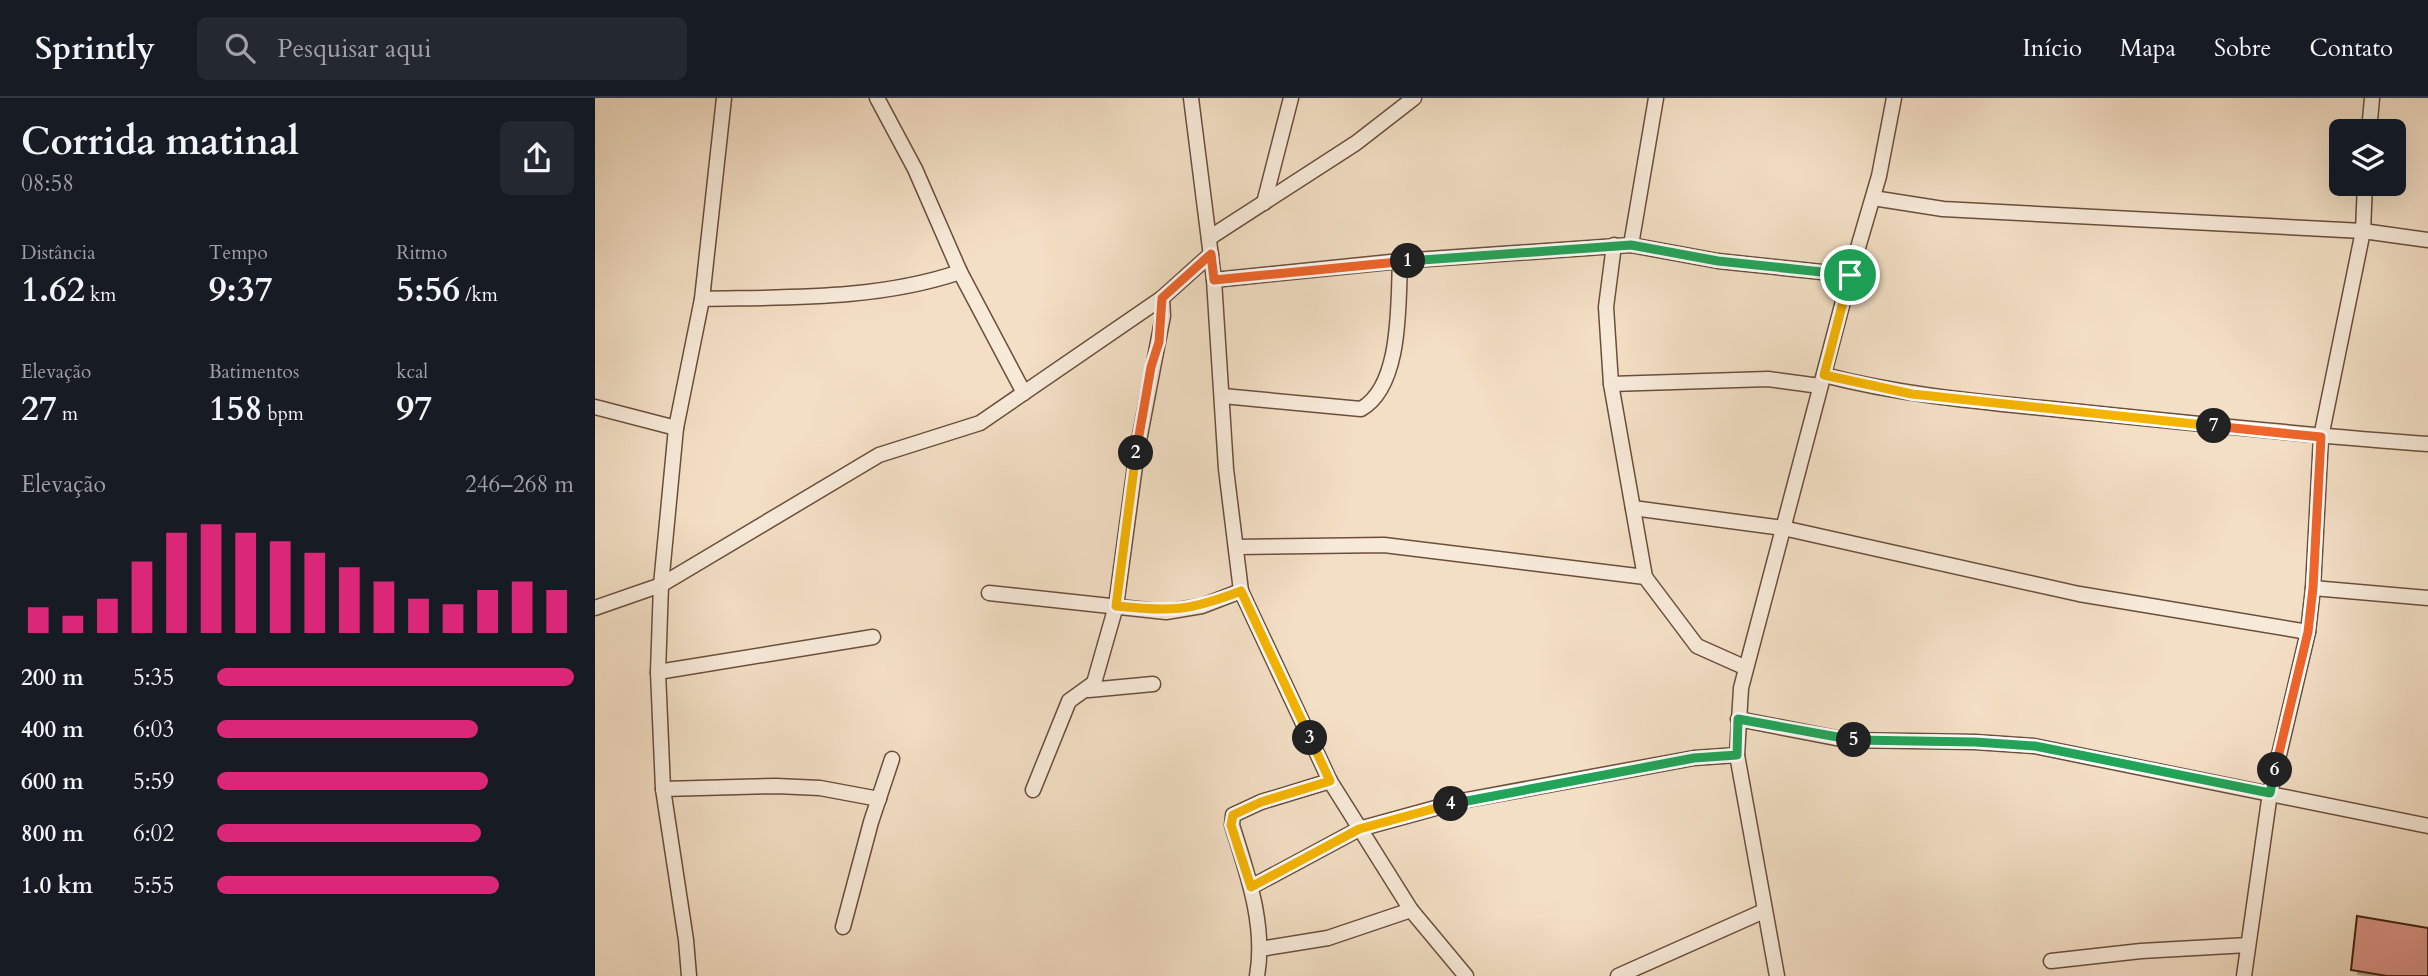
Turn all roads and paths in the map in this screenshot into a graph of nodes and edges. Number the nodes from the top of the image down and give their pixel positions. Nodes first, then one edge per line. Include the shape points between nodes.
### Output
1 (724, 98) edge
2 (877, 98) edge
3 (1191, 98) edge
4 (1291, 98) edge
5 (1414, 98) edge
6 (1655, 98) edge
7 (1894, 98) edge
8 (2372, 98) edge
9 (2370, 119) edge
10 (2364, 196) edge
11 (1873, 198) junction
12 (1264, 203) junction
13 (2363, 232) junction
14 (1209, 238) junction
15 (2428, 240) edge
16 (1614, 245) junction
17 (1631, 245) junction
18 (1211, 254) junction
19 (1400, 261) junction
20 (960, 272) junction
21 (1850, 275) junction
22 (1214, 280) junction
23 (1162, 298) junction
24 (702, 299) junction
25 (1822, 381) junction
26 (1611, 384) junction
27 (1024, 393) junction
28 (1223, 396) junction
29 (595, 407) edge
30 (676, 428) junction
31 (2321, 437) junction
32 (2428, 444) edge
33 (1633, 508) junction
34 (1783, 528) junction
35 (1236, 547) junction
36 (1645, 577) junction
37 (661, 585) junction
38 (2313, 588) junction
39 (1241, 591) junction
40 (989, 593) dead end
41 (2428, 598) edge
42 (1116, 606) junction
43 (595, 608) edge
44 (2308, 632) junction
45 (873, 637) dead end
46 (1744, 667) junction
47 (658, 672) junction
48 (1153, 684) dead end
49 (1089, 690) junction
50 (1738, 719) junction
51 (1737, 755) junction
52 (892, 759) dead end
53 (1330, 781) junction
54 (663, 789) junction
55 (1033, 790) dead end
56 (2270, 793) junction
57 (879, 799) junction
58 (2428, 826) edge
59 (1359, 829) junction
60 (1251, 887) junction
61 (1411, 910) junction
62 (1764, 911) junction
63 (843, 927) dead end
64 (2248, 945) junction
65 (1261, 949) junction
66 (2051, 961) dead end
67 (688, 976) edge
68 (1257, 976) edge
69 (1466, 976) edge
70 (1618, 976) edge
71 (1777, 976) edge
72 (2244, 976) edge

1 - 24 street
2 - 20 street via 915,169
3 - 14 street
4 - 12 street
5 - 12 street via 1356,143
6 - 17 street
7 - 11 street
8 - 9 street
10 - 13 street
11 - 13 street via 1943,209
11 - 21 street
12 - 14 street
13 - 15 street
13 - 31 street
14 - 18 street
16 - 17 street
16 - 19 street
16 - 26 street via 1606,307
17 - 21 street via 1718,261
18 - 22 street
18 - 23 street
19 - 22 street
19 - 28 street via 1397,333 1386,377 1374,401 1361,409
20 - 24 street via 908,288 863,293
20 - 27 street
21 - 25 street
22 - 28 street
23 - 27 street
23 - 42 street via 1163,316 1136,451
24 - 30 street
25 - 26 street
25 - 31 street
25 - 34 street
26 - 33 street
27 - 37 street via 970,428 869,461
28 - 35 street
29 - 30 street
30 - 37 street
31 - 32 street
31 - 38 street
33 - 34 street
33 - 36 street
34 - 44 street via 2079,594
34 - 46 street
35 - 36 street via 1384,545
35 - 39 street
36 - 46 street via 1697,646
37 - 43 street
37 - 47 street
38 - 41 street
38 - 44 street
39 - 42 street via 1183,610
39 - 53 street
40 - 42 street
42 - 49 street
44 - 56 street
45 - 47 street
46 - 50 street
47 - 54 street
48 - 49 street
49 - 55 street via 1069,701
50 - 51 street
50 - 56 street via 1846,740 2035,746
51 - 59 street via 1694,758 1461,801
51 - 62 street
52 - 57 street
53 - 59 street
53 - 60 street via 1233,815 1231,825
54 - 57 street via 820,788
54 - 67 street via 687,940
56 - 58 street
56 - 64 street
57 - 63 street
59 - 60 street
59 - 61 street
60 - 65 street
61 - 65 street via 1328,938
61 - 69 street
62 - 70 street
62 - 71 street
64 - 66 street
64 - 72 street
65 - 68 street

